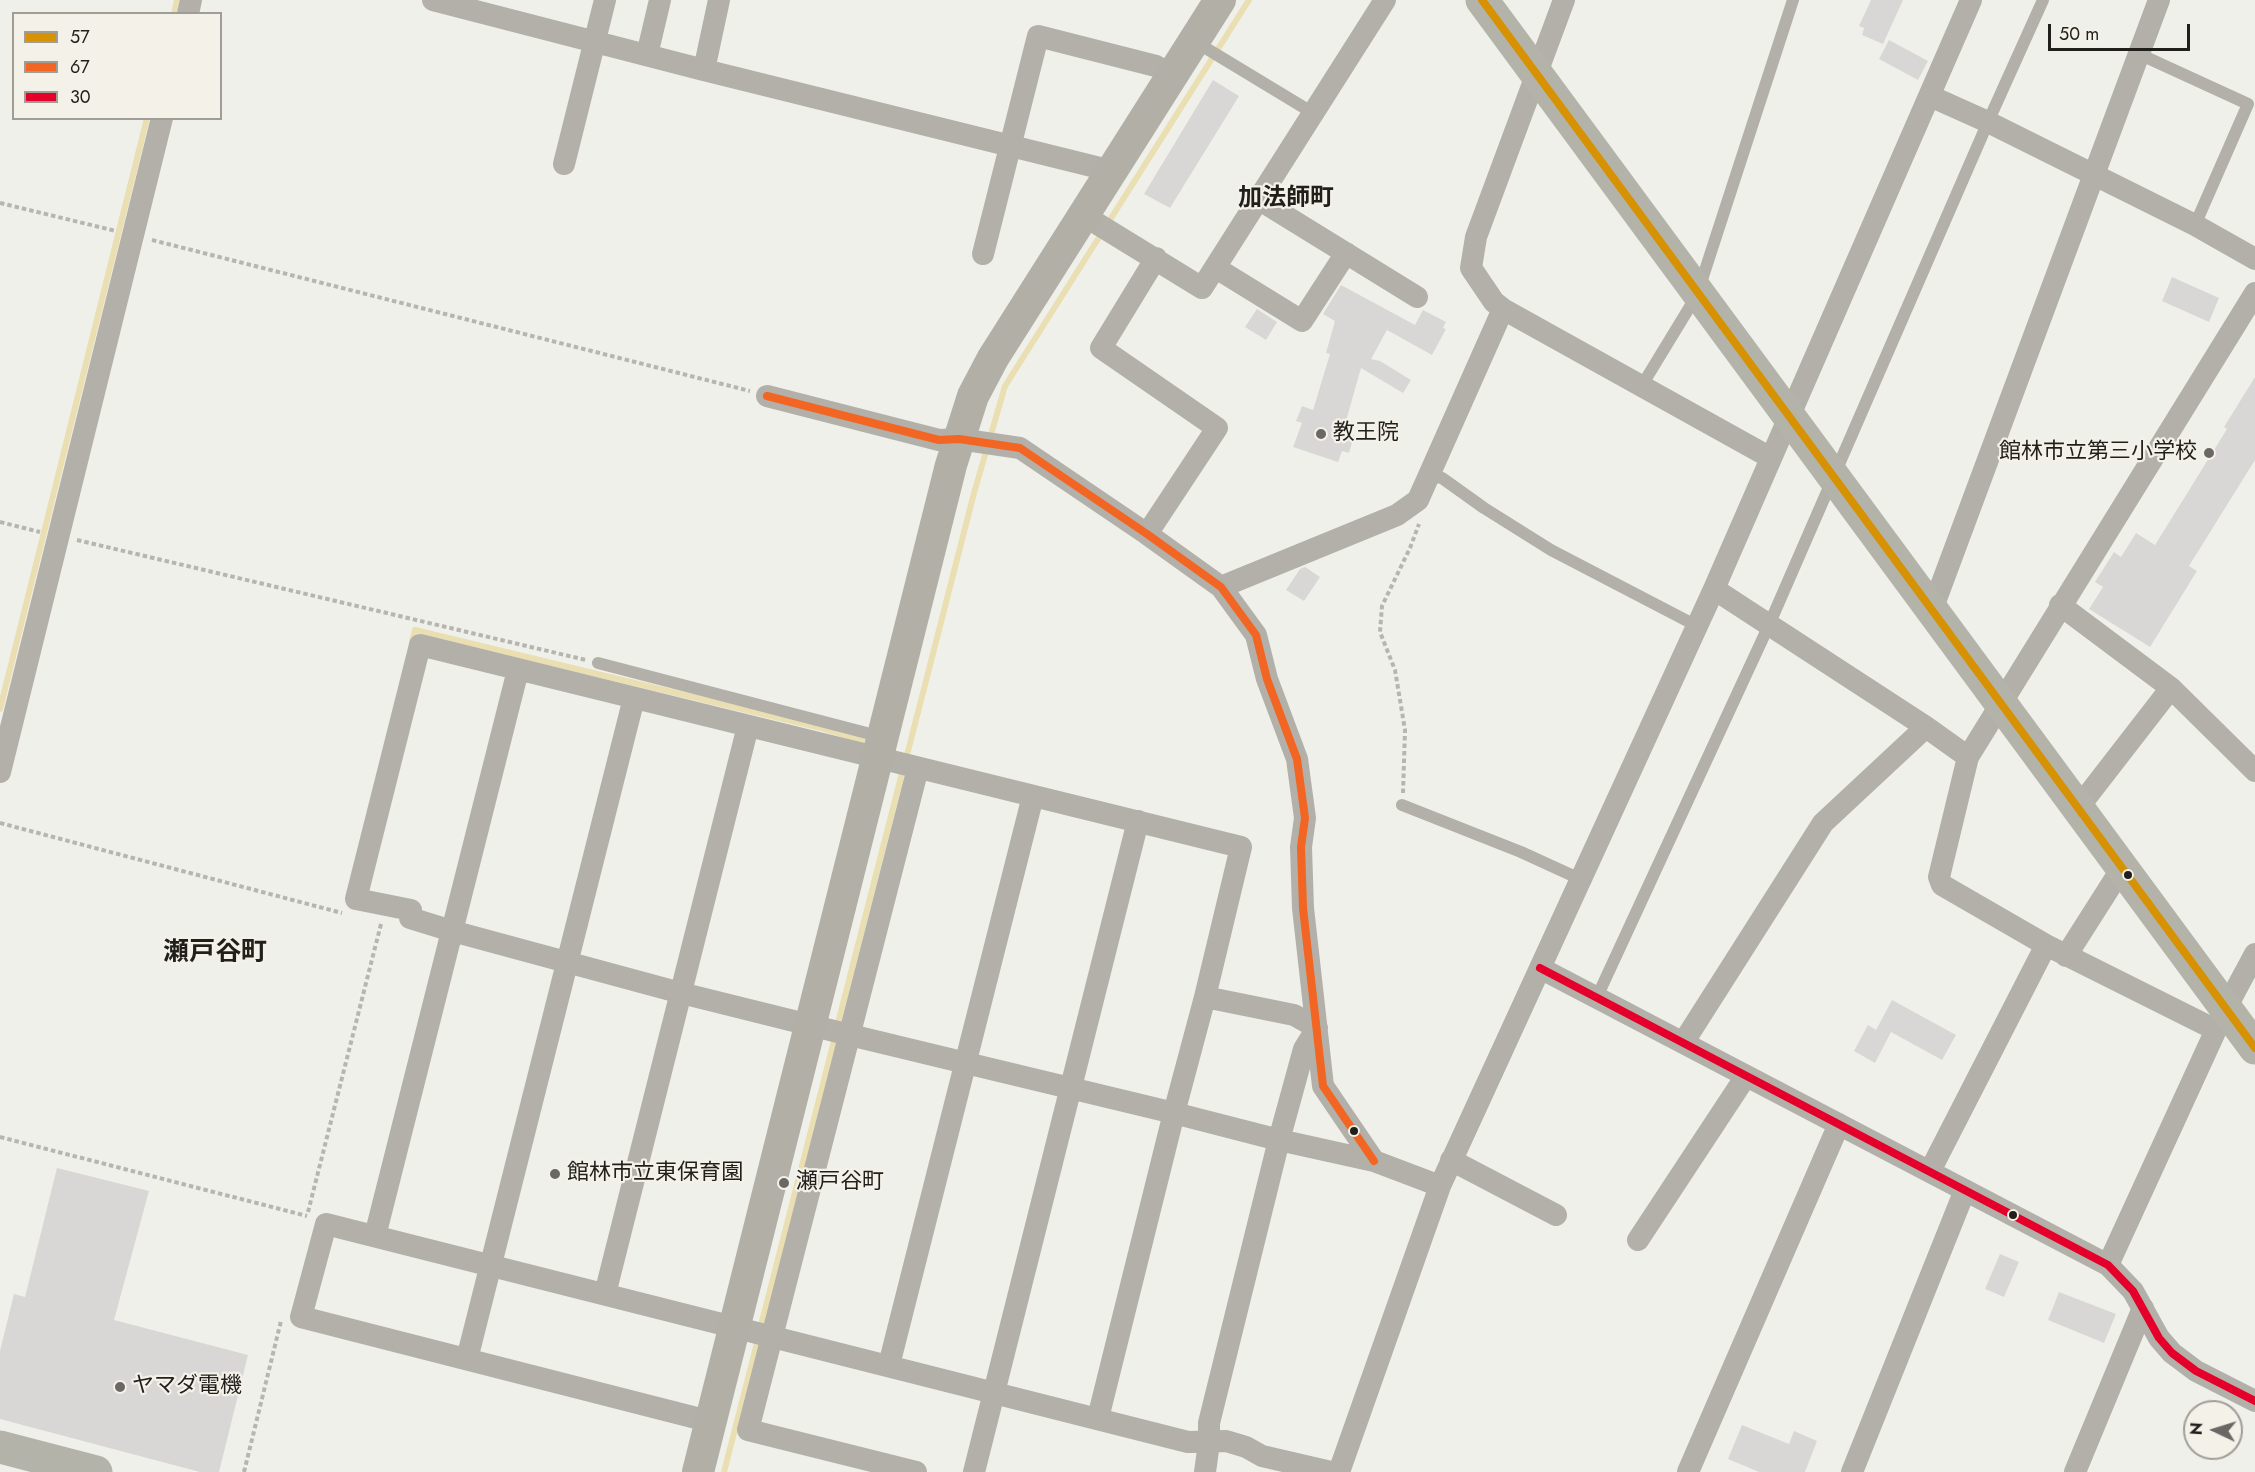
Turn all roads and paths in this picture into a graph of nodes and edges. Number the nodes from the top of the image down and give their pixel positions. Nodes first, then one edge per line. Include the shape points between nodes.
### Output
1 (433, 0) edge
2 (605, 0) edge
3 (660, 0) edge
4 (719, 0) edge
5 (1220, 0) edge
6 (1385, 0) edge
7 (1482, 0) edge
8 (1564, 0) edge
9 (1793, 0) edge
10 (1971, 0) edge
11 (2043, 0) edge
12 (2159, 0) edge
13 (1194, 41) junction
14 (595, 42) junction
15 (2139, 54) junction
16 (647, 55) junction
17 (704, 70) junction
18 (1538, 74) junction
19 (1172, 75) junction
20 (1930, 96) junction
21 (1313, 113) junction
22 (162, 120) edge
23 (1988, 122) junction
24 (1010, 146) junction
25 (564, 164) dead end
26 (1112, 171) junction
27 (2093, 175) junction
28 (1258, 198) junction
29 (0, 203) edge
30 (1083, 215) junction
31 (2195, 225) junction
32 (133, 235) junction
33 (1346, 253) junction
34 (983, 254) dead end
35 (1156, 258) junction
36 (2255, 259) edge
37 (1216, 268) junction
38 (2255, 293) edge
39 (1697, 295) junction
40 (1417, 297) dead end
41 (1503, 309) junction
42 (1641, 387) junction
43 (767, 396) joint
44 (1788, 417) junction
45 (959, 439) junction
46 (1770, 458) junction
47 (1833, 475) junction
48 (1430, 476) junction
49 (1418, 500) junction
50 (0, 522) edge
51 (1147, 534) junction
52 (58, 536) junction
53 (1221, 587) junction
54 (1714, 590) junction
55 (2060, 605) junction
56 (1932, 610) junction
57 (1768, 625) junction
58 (1697, 626) junction
59 (598, 663) joint
60 (518, 670) junction
61 (2171, 688) junction
62 (633, 698) junction
63 (2001, 703) junction
64 (748, 726) junction
65 (1926, 727) junction
66 (881, 748) junction
67 (1968, 757) junction
68 (918, 768) junction
69 (2255, 771) edge
70 (0, 772) edge
71 (1034, 796) junction
72 (1402, 805) joint
73 (2078, 808) junction
74 (1138, 821) junction
75 (0, 823) edge
76 (2122, 868) junction
77 (1580, 879) junction
78 (352, 915) dead end
79 (372, 921) dead end
80 (452, 931) junction
81 (2046, 945) junction
82 (2255, 954) edge
83 (2066, 956) junction
84 (566, 962) junction
85 (1540, 968) junction
86 (681, 993) junction
87 (1205, 997) junction
88 (1597, 997) junction
89 (2221, 1019) junction
90 (810, 1025) junction
91 (1317, 1028) junction
92 (850, 1035) junction
93 (1683, 1043) junction
94 (2255, 1048) edge
95 (966, 1063) junction
96 (1746, 1076) junction
97 (1071, 1089) junction
98 (1174, 1113) junction
99 (1839, 1124) junction
100 (0, 1137) edge
101 (1279, 1140) junction
102 (1451, 1160) junction
103 (1374, 1161) junction
104 (1930, 1171) junction
105 (1440, 1186) junction
106 (1965, 1190) junction
107 (1556, 1215) dead end
108 (307, 1216) junction
109 (304, 1227) dead end
110 (375, 1236) junction
111 (1638, 1240) dead end
112 (2108, 1264) junction
113 (490, 1265) junction
114 (605, 1294) junction
115 (2143, 1308) junction
116 (282, 1317) dead end
117 (734, 1327) junction
118 (772, 1338) junction
119 (467, 1359) junction
120 (889, 1365) junction
121 (994, 1393) junction
122 (2255, 1401) edge
123 (1098, 1418) junction
124 (712, 1422) junction
125 (1209, 1443) junction
126 (0, 1448) edge
127 (96, 1472) edge
128 (244, 1472) edge
129 (698, 1472) edge
130 (916, 1472) edge
131 (974, 1472) edge
132 (1205, 1472) edge
133 (1331, 1472) edge
134 (1339, 1472) edge
135 (1688, 1472) edge
136 (1852, 1472) edge
137 (2075, 1472) edge

1 - 14 street
2 - 14 street
3 - 16 street
4 - 17 street
5 - 13 street
6 - 21 street
7 - 18 main road
8 - 18 street
9 - 39 lane
10 - 20 street
11 - 23 lane
12 - 15 street
13 - 19 street
13 - 21 lane
14 - 16 street
14 - 25 street
15 - 27 street
15 - 31 lane via 2248,104
16 - 17 street
17 - 24 street
18 - 39 main road
18 - 41 street via 1473,246 1471,268
19 - 24 street via 1156,66 1038,36
19 - 26 street
20 - 23 street
20 - 44 street
21 - 28 street
22 - 32 street
23 - 27 street
23 - 47 lane
24 - 26 street
24 - 34 street
26 - 30 street
27 - 31 street
27 - 56 street
28 - 33 street
28 - 37 street
29 - 32 path
30 - 35 street
30 - 45 street via 993,358 973,396
31 - 36 street
32 - 43 path
32 - 52 street
33 - 37 street via 1302,321
33 - 40 street
35 - 37 street via 1202,288
35 - 51 street via 1101,348 1217,428
38 - 55 street
39 - 42 lane
39 - 44 main road
41 - 42 street
41 - 48 street
42 - 46 street
43 - 45 street via 939,440
44 - 46 street
44 - 47 main road
45 - 51 street via 1020,448
45 - 66 street
46 - 54 street
47 - 56 main road
47 - 57 lane
48 - 49 street
48 - 58 lane via 1442,478 1551,550
49 - 53 street via 1397,515
49 - 72 path via 1419,524 1382,606 1380,632 1395,670 1405,730
50 - 52 path
51 - 53 street
52 - 59 path
52 - 70 street
53 - 91 street via 1256,635 1266,679 1297,759 1305,818 1301,848 1303,908
54 - 57 street
54 - 58 street
55 - 61 street
55 - 63 street
56 - 63 main road
57 - 65 street
57 - 88 lane
58 - 77 street
59 - 66 lane via 872,733
60 - 62 street
60 - 80 street
60 - 80 street via 420,645 356,899 411,910 410,918
61 - 69 street
61 - 73 street
62 - 64 street
62 - 84 street
63 - 67 street
63 - 73 main road
64 - 66 street
64 - 86 street
65 - 67 street
65 - 93 street via 1823,824
66 - 68 street
66 - 90 street
67 - 81 street via 1939,877 1942,885
68 - 71 street
68 - 92 street
71 - 74 street
71 - 95 street
72 - 77 lane
73 - 76 main road
74 - 87 street via 1241,847
74 - 97 street
75 - 78 path
76 - 83 street
76 - 89 main road
77 - 85 street
79 - 108 path via 382,924
80 - 84 street
80 - 110 street
81 - 83 street
81 - 104 street
82 - 89 street
83 - 89 street
84 - 86 street
84 - 113 street
85 - 88 street
85 - 102 street
86 - 90 street
86 - 114 street
87 - 91 street via 1294,1015
87 - 98 street
88 - 93 street
89 - 94 main road
89 - 112 street
90 - 92 street
90 - 117 street
91 - 101 street via 1304,1049
91 - 103 street via 1323,1086
92 - 95 street
92 - 118 street
93 - 96 street
95 - 97 street
95 - 120 street
96 - 99 street
96 - 111 street
97 - 98 street
97 - 121 street
98 - 101 street
98 - 123 street
99 - 104 street
99 - 135 street
100 - 108 path
101 - 103 street
101 - 125 street via 1209,1423
102 - 105 street
102 - 107 street
103 - 105 street
104 - 106 street
105 - 134 street
106 - 112 street
106 - 136 street
108 - 109 path
110 - 113 street
110 - 119 street via 326,1224 301,1317
112 - 115 street
113 - 114 street
113 - 119 street
114 - 117 street
115 - 122 street via 2172,1353 2196,1371
115 - 137 street
116 - 128 path
117 - 118 street
117 - 124 street
118 - 120 street
118 - 130 street via 748,1430
119 - 124 street
120 - 121 street
121 - 123 street
121 - 131 street
123 - 125 street via 1188,1442
124 - 129 street
125 - 132 street
125 - 133 street via 1226,1441 1262,1456
126 - 127 main road

